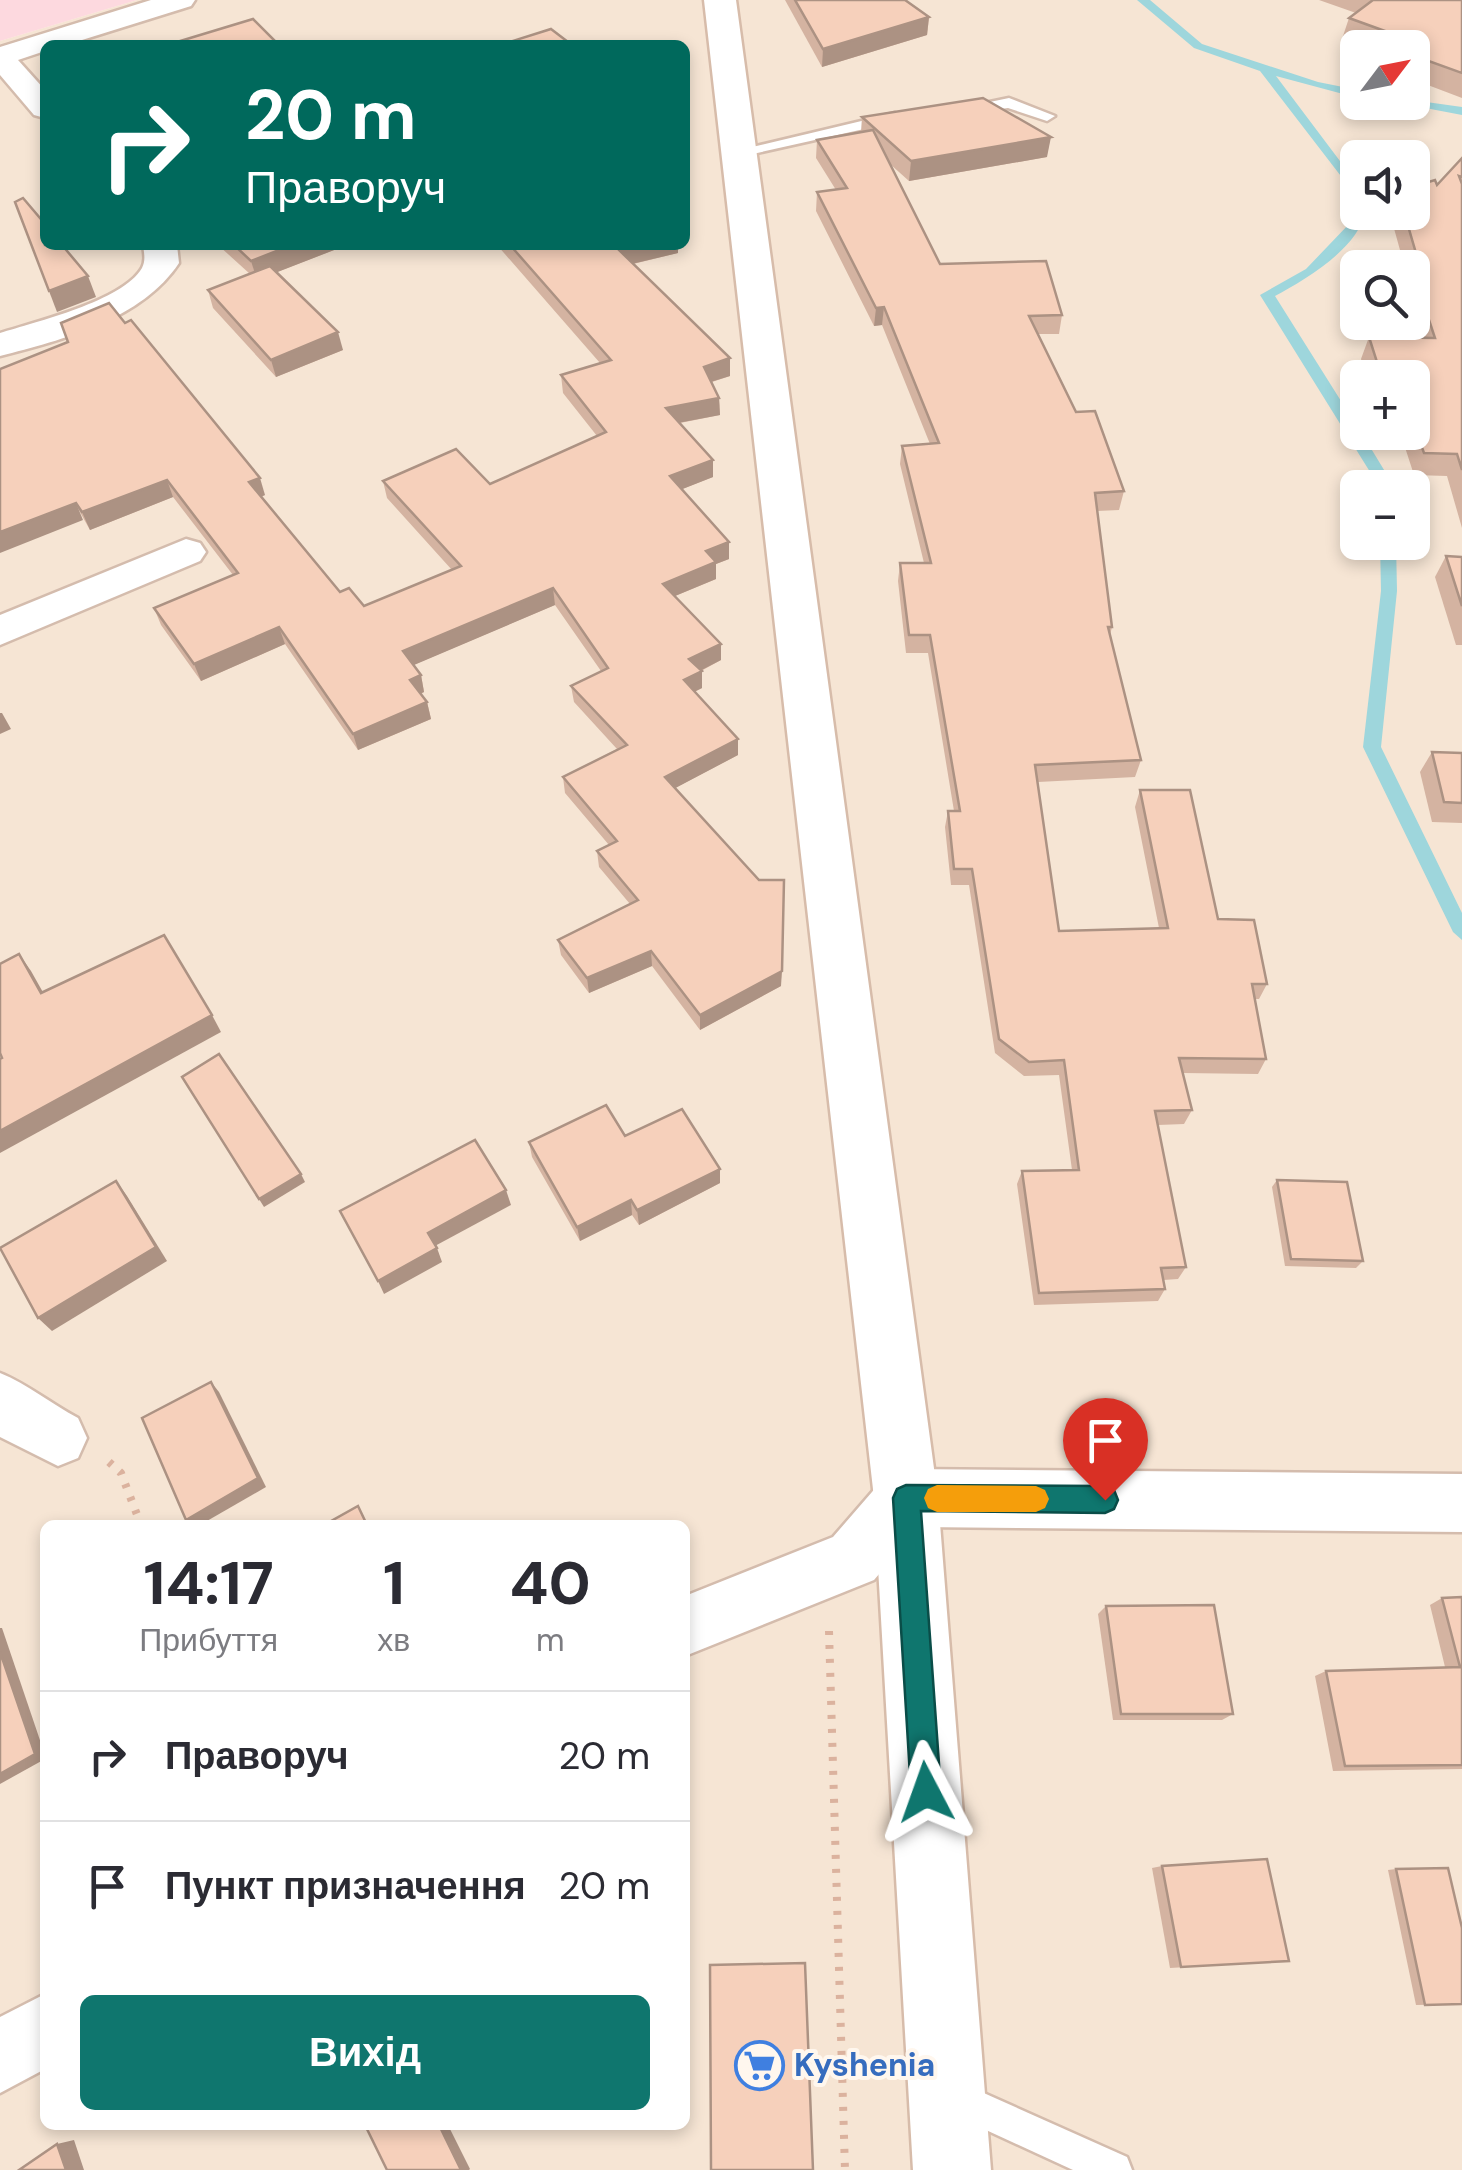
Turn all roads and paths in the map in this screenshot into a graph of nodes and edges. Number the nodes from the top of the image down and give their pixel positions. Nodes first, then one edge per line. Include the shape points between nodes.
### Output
1 (181, 0) edge
2 (720, 0) edge
3 (52, 40) edge
4 (40, 44) edge
5 (0, 56) edge
6 (40, 104) edge
7 (950, 111) edge
8 (911, 116) edge
9 (1047, 116) dead end
10 (739, 152) junction
11 (162, 250) edge
12 (0, 345) edge
13 (186, 552) dead end
14 (0, 631) edge
15 (0, 1400) edge
16 (58, 1438) dead end
17 (906, 1498) junction
18 (1462, 1503) edge
19 (690, 1624) edge
20 (829, 1628) dead end
21 (40, 2031) edge
22 (0, 2058) edge
23 (947, 2094) junction
24 (844, 2170) edge
25 (952, 2170) edge
26 (1114, 2170) edge

1 - 3 street
2 - 10 street
4 - 5 street
5 - 6 street
7 - 9 lane via 1009,103
8 - 10 lane
10 - 17 street
11 - 12 street via 163,268 144,289
13 - 14 street
15 - 16 street
17 - 18 street
17 - 19 street via 852,1559
17 - 23 street
20 - 24 path
21 - 22 street
23 - 25 street
23 - 26 lane

